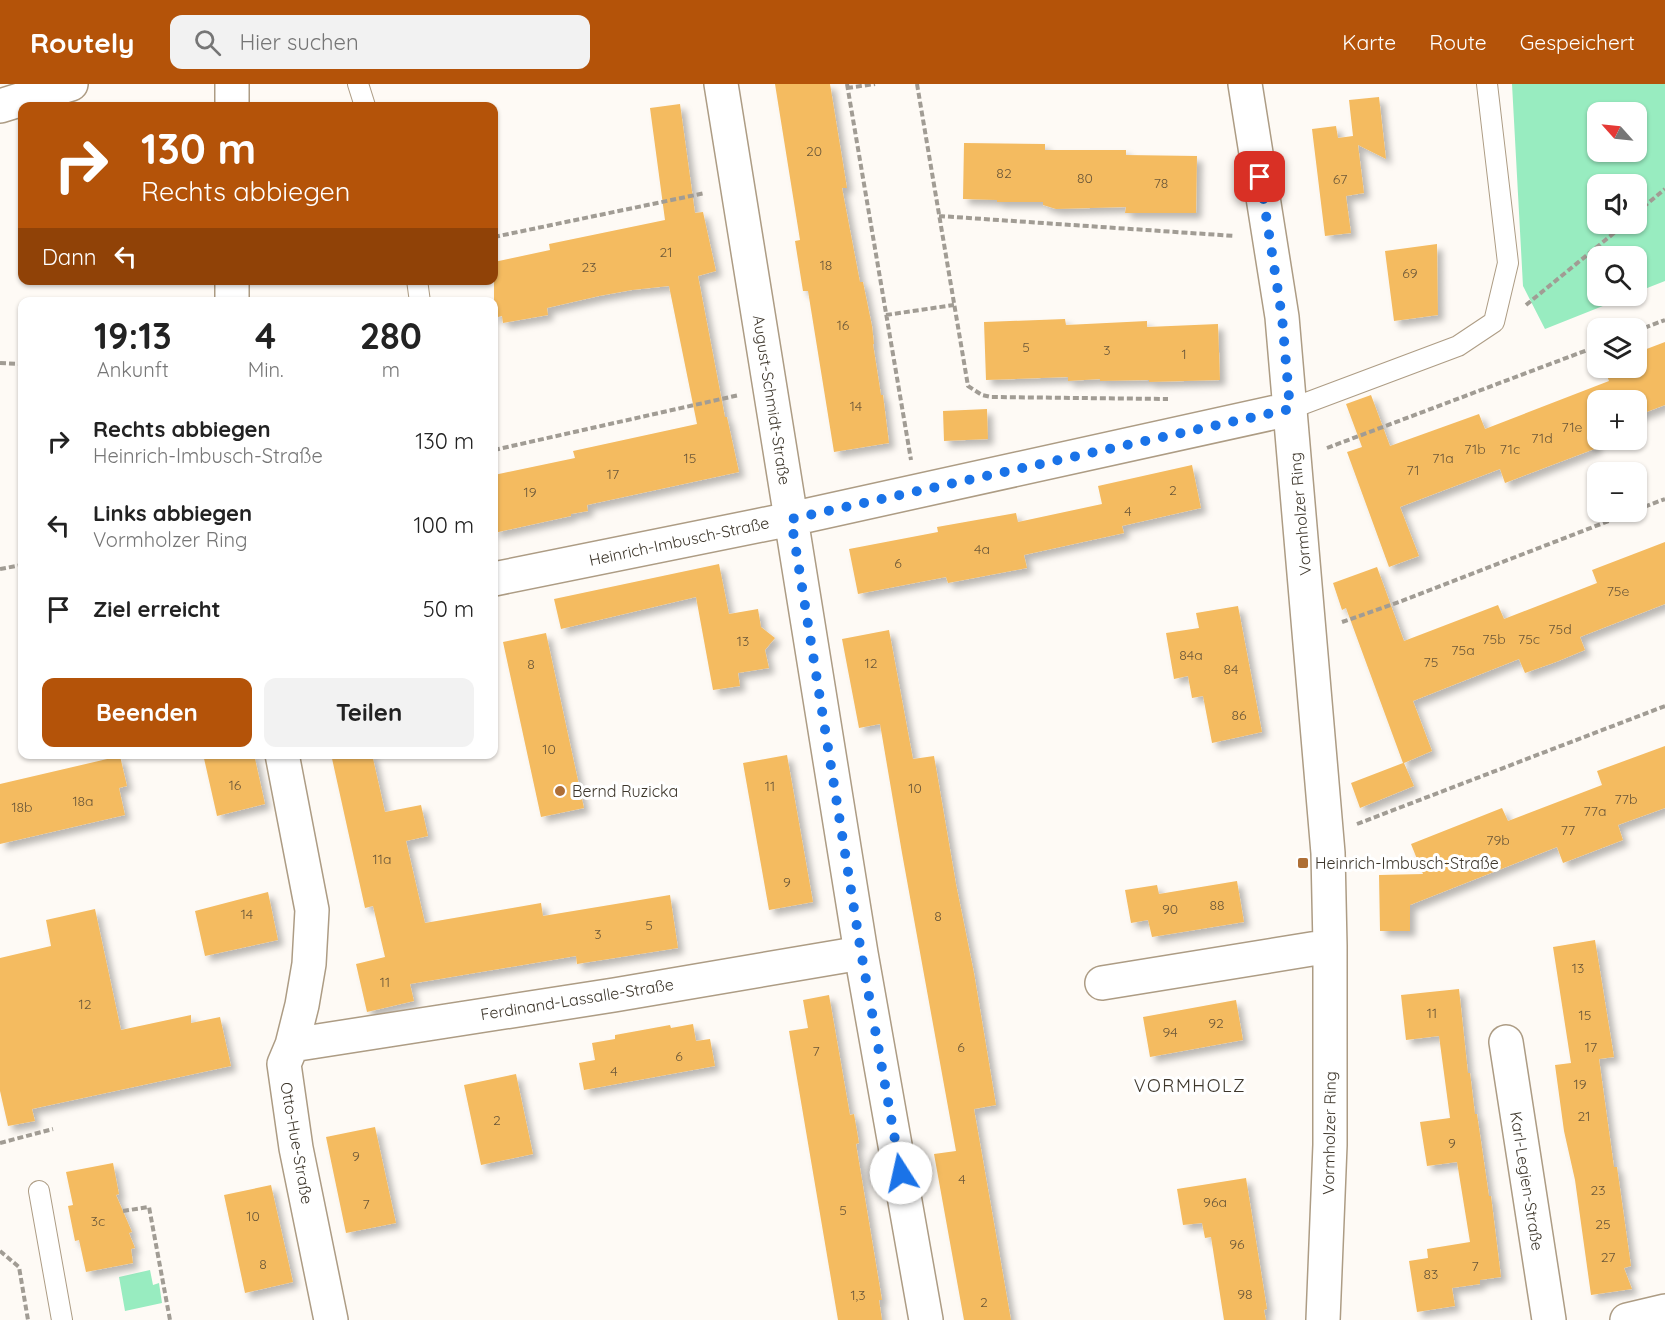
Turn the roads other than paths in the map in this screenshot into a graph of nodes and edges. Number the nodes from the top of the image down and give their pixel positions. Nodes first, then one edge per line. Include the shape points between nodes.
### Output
1 (71, 84) edge
2 (232, 84) edge
3 (358, 84) edge
4 (721, 84) edge
5 (1245, 84) edge
6 (1487, 84) edge
7 (232, 102) edge
8 (364, 102) edge
9 (0, 106) edge
10 (1290, 409) junction
11 (791, 519) junction
12 (498, 578) edge
13 (283, 759) edge
14 (1330, 946) junction
15 (861, 952) junction
16 (1102, 983) dead end
17 (1506, 1042) dead end
18 (292, 1045) junction
19 (39, 1191) dead end
20 (1665, 1311) edge
21 (62, 1320) edge
22 (331, 1320) edge
23 (926, 1320) edge
24 (1323, 1320) edge
25 (1549, 1320) edge
26 (1627, 1320) edge

1 - 9 street
2 - 7 street
3 - 8 lane
4 - 11 street, August-Schmidt-Straße
5 - 10 street, Vormholzer Ring via 1282,317
6 - 10 lane, Heinrich-Imbusch-Straße via 1508,263 1494,322 1458,346
10 - 11 street, Heinrich-Imbusch-Straße
10 - 14 street, Vormholzer Ring via 1328,853
11 - 12 street, Heinrich-Imbusch-Straße
11 - 15 street, August-Schmidt-Straße
13 - 18 street, Otto-Hue-Straße via 312,910 309,964
14 - 16 street
14 - 24 street, Vormholzer Ring via 1330,1145
15 - 18 street, Ferdinand-Lassalle-Straße
15 - 23 street, August-Schmidt-Straße
17 - 25 street, Karl-Legien-Straße
18 - 22 street, Otto-Hue-Straße via 284,1064 296,1148
19 - 21 lane
20 - 26 street

